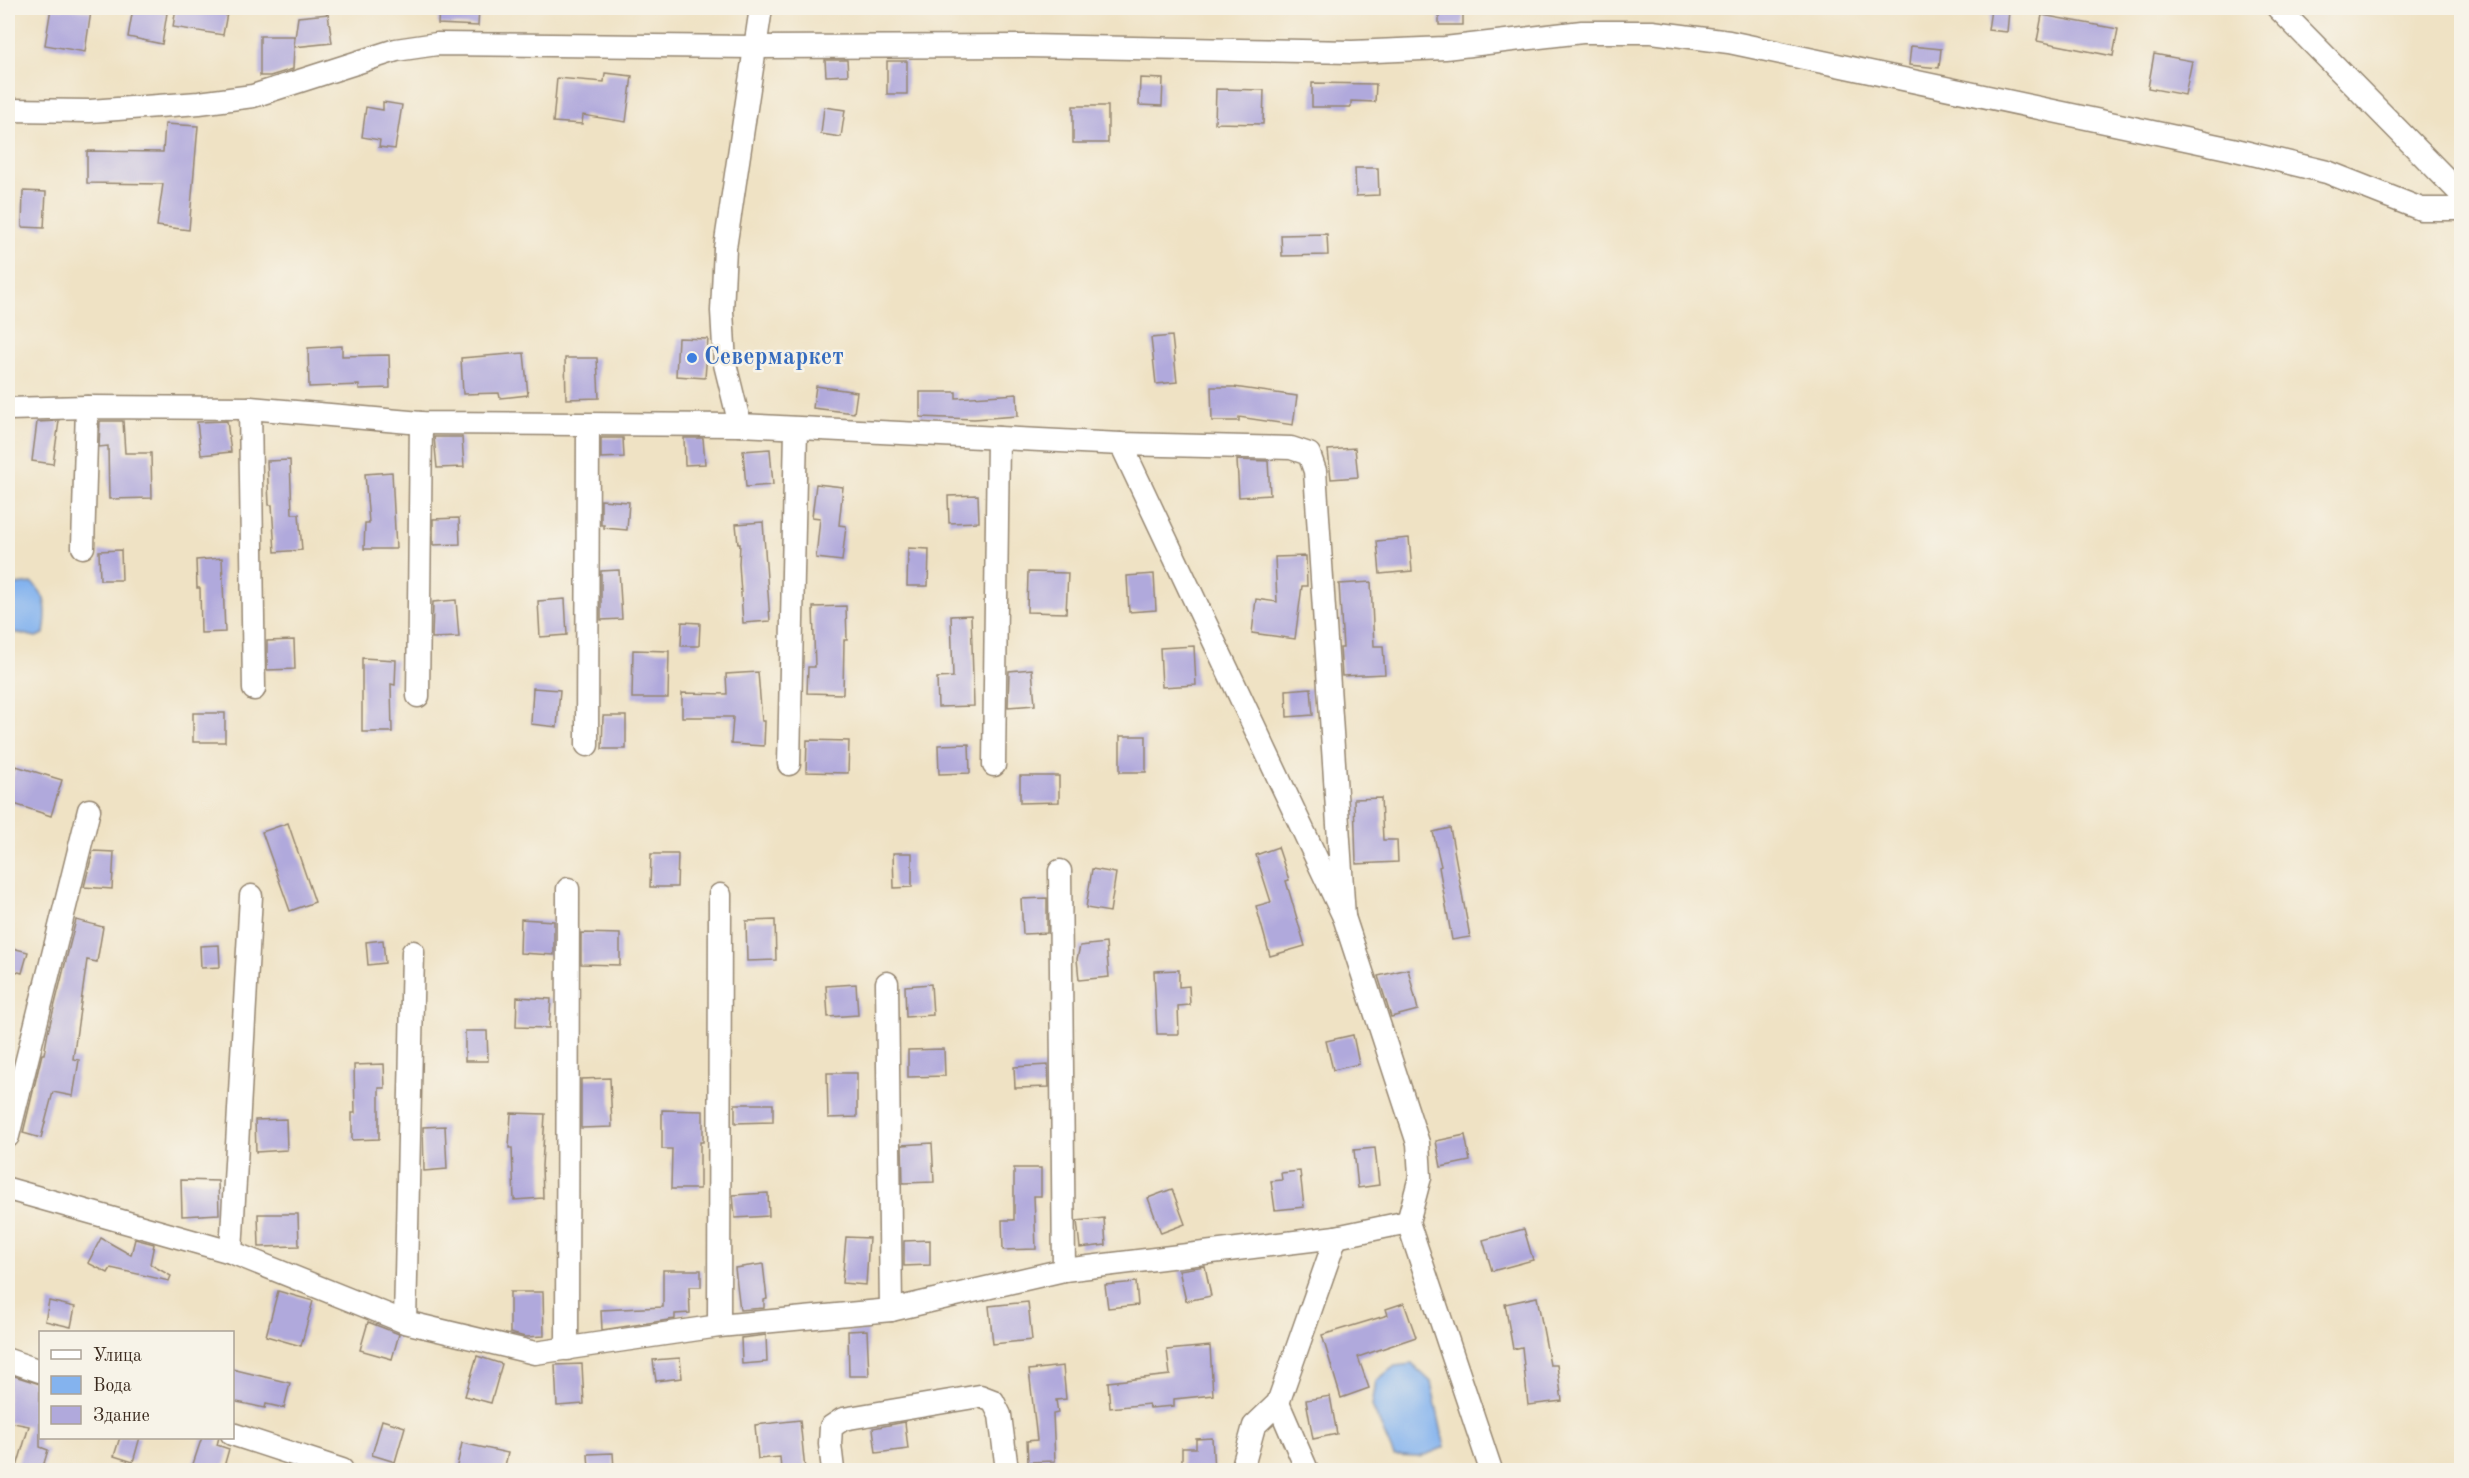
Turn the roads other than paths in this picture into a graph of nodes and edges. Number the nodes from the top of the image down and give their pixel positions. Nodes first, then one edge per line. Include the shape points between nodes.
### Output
1 (760, 8) edge
2 (2278, 8) edge
3 (754, 47) junction
4 (8, 110) edge
5 (2462, 195) edge
6 (2462, 209) edge
7 (87, 407) junction
8 (250, 408) junction
9 (8, 409) edge
10 (421, 423) junction
11 (588, 425) junction
12 (740, 425) junction
13 (796, 429) junction
14 (998, 438) junction
15 (1121, 444) junction
16 (83, 547) dead end
17 (254, 689) dead end
18 (418, 696) dead end
19 (587, 745) dead end
20 (789, 764) dead end
21 (994, 765) dead end
22 (89, 810) dead end
23 (1060, 871) dead end
24 (568, 889) dead end
25 (720, 895) dead end
26 (251, 896) dead end
27 (1344, 917) junction
28 (413, 952) dead end
29 (887, 983) dead end
30 (8, 1136) edge
31 (8, 1189) edge
32 (1408, 1222) junction
33 (1336, 1237) junction
34 (231, 1252) junction
35 (1064, 1270) junction
36 (891, 1310) junction
37 (405, 1322) junction
38 (719, 1326) junction
39 (567, 1349) junction
40 (8, 1360) edge
41 (39, 1371) edge
42 (1278, 1403) junction
43 (234, 1435) edge
44 (342, 1470) edge
45 (833, 1470) edge
46 (1007, 1470) edge
47 (1242, 1470) edge
48 (1307, 1470) edge
49 (1491, 1470) edge

1 - 3 street
2 - 5 street
3 - 4 street via 437,44 396,50 253,96 90,111
3 - 6 street via 1027,46 1352,52 1445,48 1582,32 1652,32 1729,42 2232,149 2327,172 2421,209
3 - 12 street via 725,248 722,311 725,364
7 - 8 street
7 - 9 street
7 - 16 street
8 - 10 street
8 - 17 street
10 - 11 street
10 - 18 street
11 - 12 street
11 - 19 street
12 - 13 street
13 - 14 street
13 - 20 street
14 - 15 street
14 - 21 street
15 - 27 street
15 - 27 street via 1291,448 1309,454 1315,471
22 - 30 street
23 - 35 street
24 - 39 street
25 - 38 street
26 - 34 street
27 - 32 street via 1418,1143 1420,1177
28 - 37 street
29 - 36 street
31 - 34 street
32 - 33 street
32 - 49 street
33 - 35 street
33 - 42 street
34 - 37 street
35 - 36 street
36 - 38 street
37 - 39 street via 535,1353
38 - 39 street
40 - 41 street
42 - 47 street via 1254,1426
42 - 48 street
43 - 44 street
45 - 46 street via 831,1427 843,1419 980,1396 993,1401 1000,1415

